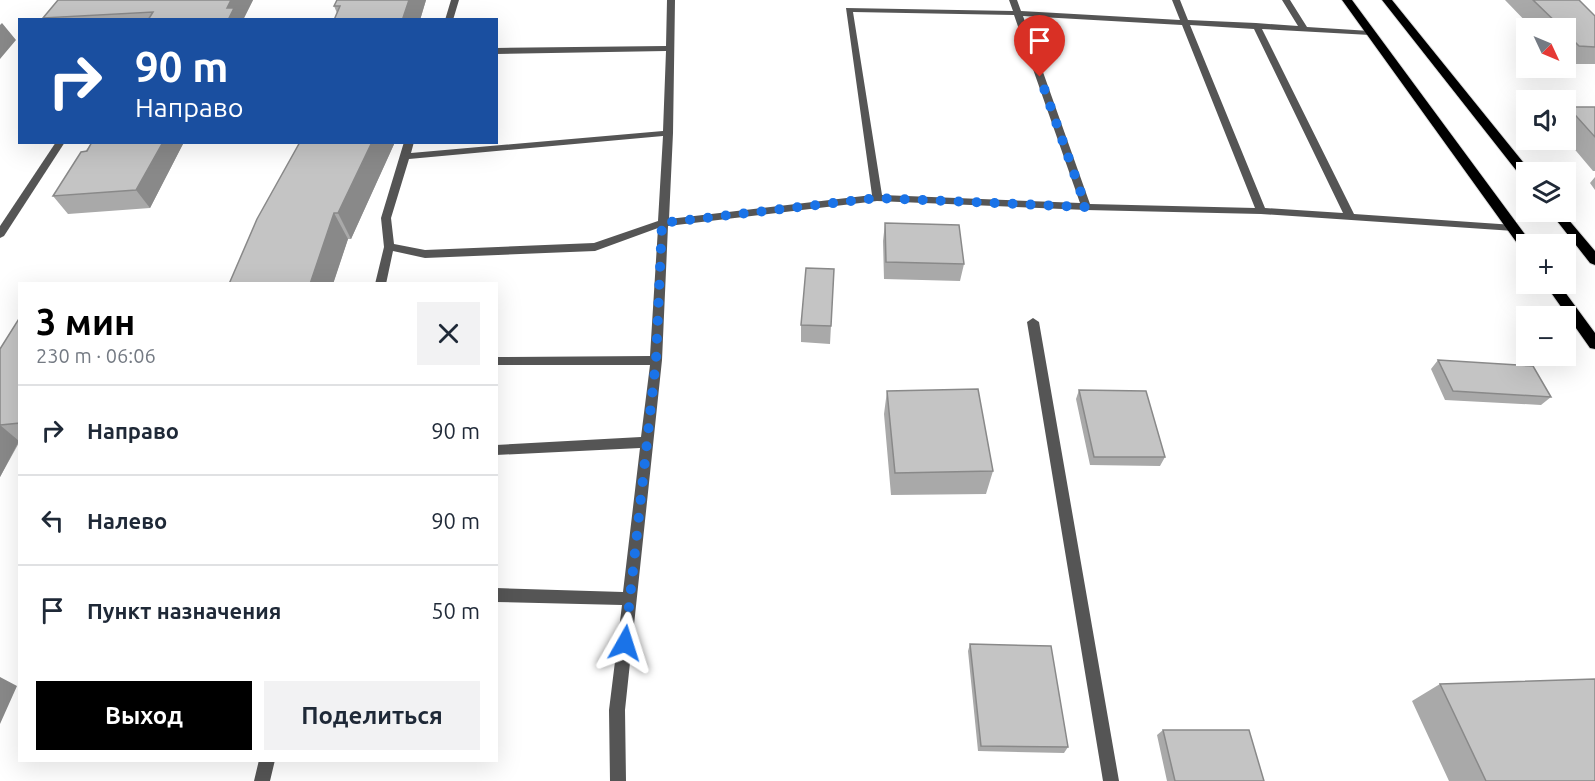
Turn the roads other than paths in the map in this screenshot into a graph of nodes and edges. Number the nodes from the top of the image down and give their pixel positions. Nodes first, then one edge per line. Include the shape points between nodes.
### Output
1 (455, 0) edge
2 (671, 0) edge
3 (846, 0) edge
4 (1013, 0) edge
5 (1176, 0) edge
6 (1286, 0) edge
7 (1347, 0) edge
8 (1388, 0) edge
9 (849, 10) junction
10 (1017, 13) junction
11 (450, 18) edge
12 (1183, 21) junction
13 (1256, 25) junction
14 (1304, 29) junction
15 (1370, 33) junction
16 (669, 48) junction
17 (498, 51) edge
18 (668, 133) junction
19 (60, 144) edge
20 (408, 144) edge
21 (405, 156) junction
22 (1516, 162) edge
23 (877, 198) junction
24 (1086, 207) junction
25 (1261, 212) junction
26 (1350, 217) junction
27 (1564, 222) edge
28 (662, 223) junction
29 (1514, 228) junction
30 (0, 234) edge
31 (1518, 234) edge
32 (389, 247) junction
33 (1595, 260) edge
34 (380, 282) edge
35 (1559, 294) edge
36 (1033, 322) dead end
37 (1595, 344) edge
38 (656, 360) junction
39 (498, 361) edge
40 (646, 442) junction
41 (498, 450) edge
42 (498, 596) edge
43 (630, 599) junction
44 (267, 762) edge
45 (262, 781) edge
46 (618, 781) edge
47 (1112, 781) edge

1 - 11 street
2 - 16 street
3 - 9 street
4 - 10 street
5 - 12 street
6 - 14 street
7 - 15 main road
8 - 22 main road
9 - 10 street
9 - 23 street
10 - 12 street
10 - 24 street
12 - 13 street
12 - 25 street
13 - 14 street
13 - 26 street
14 - 15 street
15 - 29 main road
16 - 17 street
16 - 18 street
18 - 21 street
18 - 28 street
19 - 30 street
20 - 21 street
21 - 32 street via 386,218
23 - 24 street
23 - 28 street
24 - 25 street
25 - 26 street
26 - 29 street
27 - 33 main road
28 - 32 street via 595,247 425,254
28 - 38 street
29 - 31 main road
32 - 34 street
35 - 37 main road
36 - 47 street
38 - 39 street
38 - 40 street
40 - 41 street
40 - 43 street
42 - 43 street
43 - 46 street via 617,710
44 - 45 street

